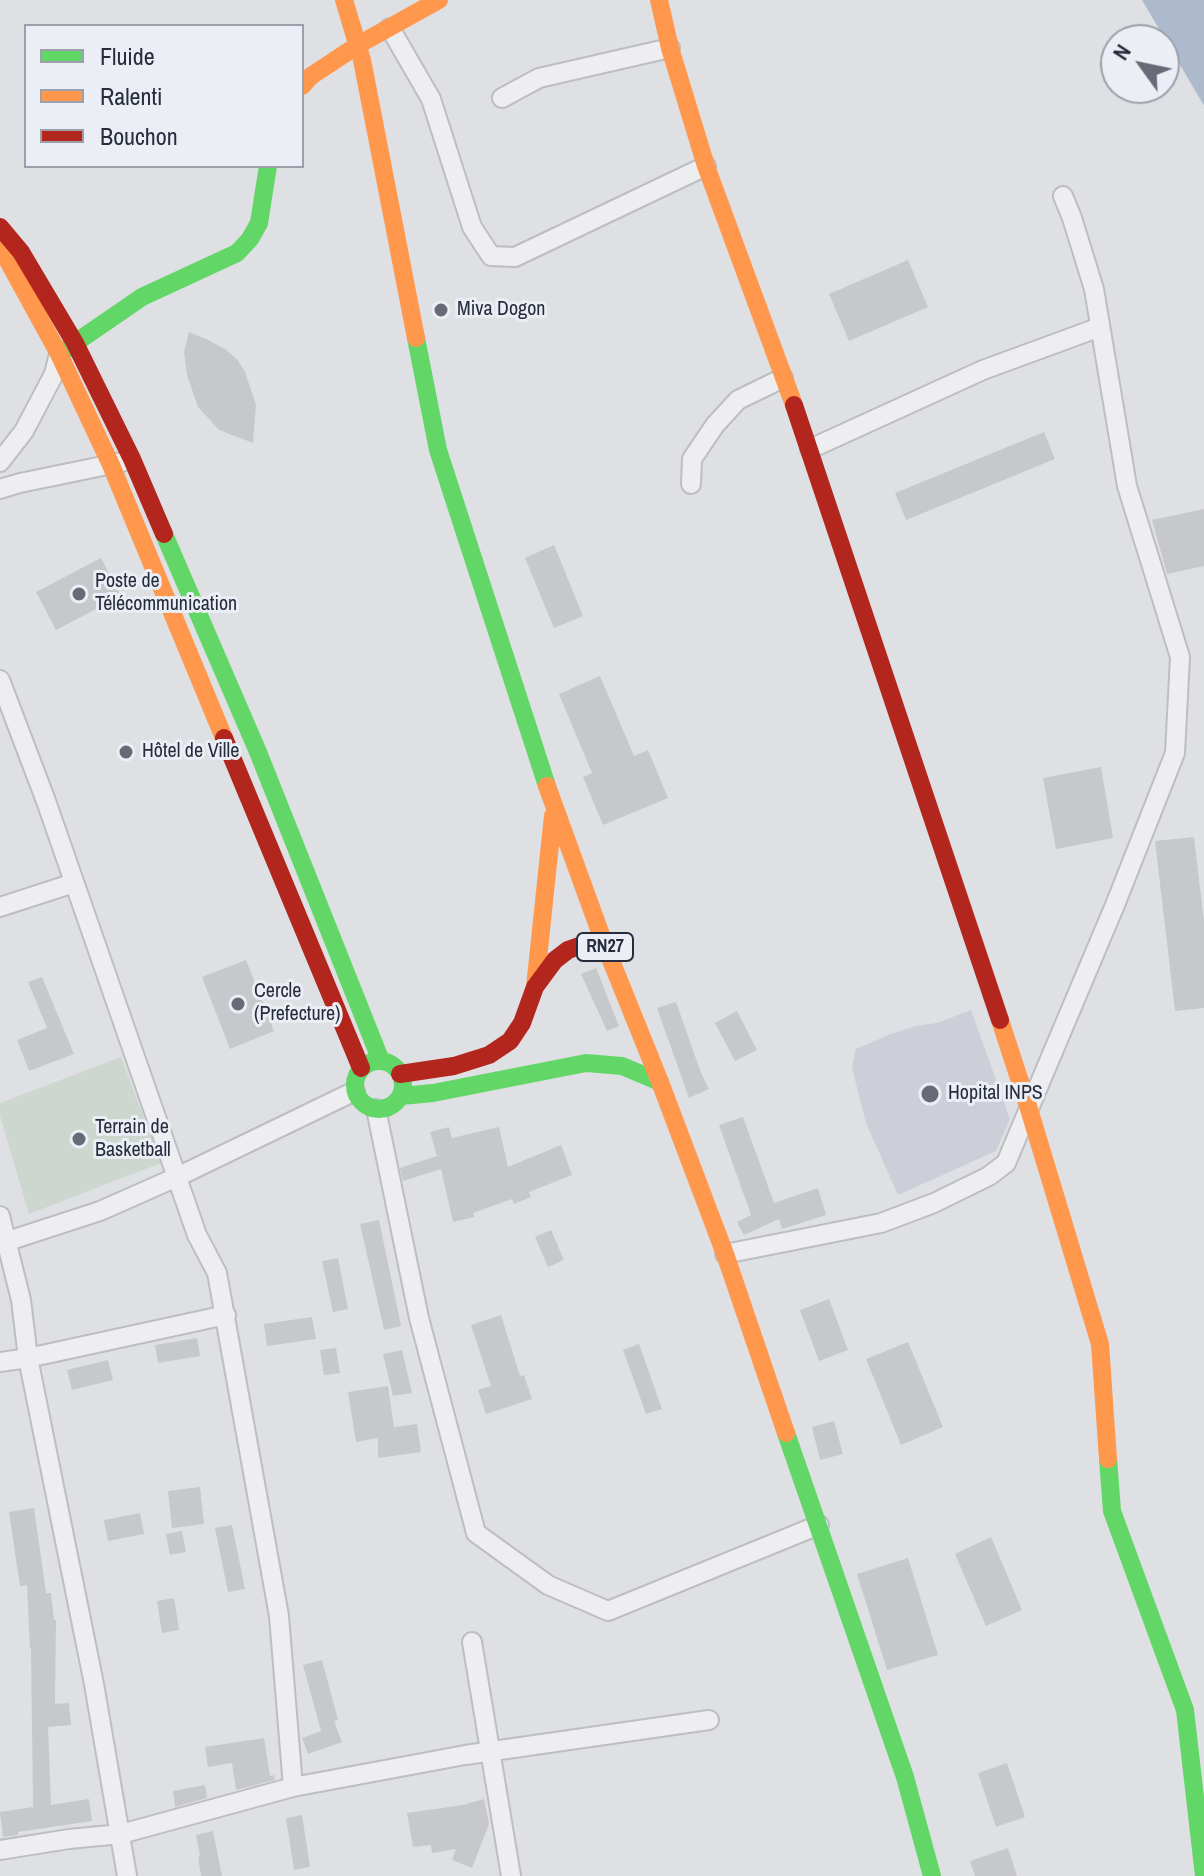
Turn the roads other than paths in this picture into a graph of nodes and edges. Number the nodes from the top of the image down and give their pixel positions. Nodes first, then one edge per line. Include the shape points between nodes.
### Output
1 (344, 0) edge
2 (439, 0) edge
3 (659, 0) edge
4 (390, 28) junction
5 (358, 45) junction
6 (670, 48) junction
7 (304, 84) edge
8 (502, 98) dead end
9 (706, 166) junction
10 (268, 168) edge
11 (1063, 196) dead end
12 (1, 228) edge
13 (1100, 327) junction
14 (75, 343) junction
15 (59, 354) junction
16 (783, 378) junction
17 (810, 449) junction
18 (132, 459) junction
19 (0, 462) edge
20 (111, 465) junction
21 (691, 484) dead end
22 (0, 489) edge
23 (170, 549) junction
24 (150, 558) junction
25 (0, 680) edge
26 (258, 752) junction
27 (235, 763) junction
28 (554, 807) junction
29 (74, 883) junction
30 (0, 907) edge
31 (320, 908) junction
32 (299, 918) junction
33 (604, 943) junction
34 (535, 987) junction
35 (381, 1061) junction
36 (361, 1068) junction
37 (400, 1074) junction
38 (660, 1082) junction
39 (355, 1091) junction
40 (401, 1096) junction
41 (376, 1109) junction
42 (1029, 1109) junction
43 (177, 1177) junction
44 (0, 1216) edge
45 (5, 1242) junction
46 (725, 1254) junction
47 (226, 1315) junction
48 (28, 1358) junction
49 (0, 1362) edge
50 (819, 1525) junction
51 (472, 1642) dead end
52 (709, 1720) dead end
53 (490, 1752) junction
54 (293, 1787) junction
55 (121, 1834) junction
56 (0, 1850) edge
57 (127, 1876) edge
58 (511, 1876) edge
59 (932, 1876) edge
60 (1204, 1876) edge

1 - 5 main road, RN27
2 - 4 main road
3 - 6 main road
4 - 5 main road
4 - 9 street via 431,99 472,227 491,256 515,257
5 - 7 main road
5 - 28 main road, RN27 via 438,450
6 - 8 street via 539,78
6 - 9 main road
9 - 16 main road
10 - 14 main road via 259,223 237,253 142,297
11 - 13 street via 1094,289
12 - 14 main road
12 - 15 main road via 8,261
13 - 17 street via 983,370
13 - 42 street via 1127,486 1180,657 1175,753
14 - 15 main road
14 - 18 main road
15 - 19 street via 24,431
15 - 20 main road
16 - 17 main road
16 - 21 street via 738,400 715,425 692,459
17 - 42 main road
18 - 20 street
18 - 23 main road
20 - 22 street
20 - 24 main road
23 - 24 main road
23 - 26 main road
24 - 27 main road
25 - 29 street
26 - 27 main road
26 - 31 main road
27 - 32 main road
28 - 33 main road, RN27
28 - 34 main road
29 - 30 street
29 - 43 street
31 - 32 main road
31 - 35 main road
32 - 36 main road
33 - 34 main road via 568,950
33 - 38 main road, RN27
34 - 37 main road via 510,1041 489,1055
35 - 36 main road
35 - 37 main road
36 - 39 main road
37 - 40 main road
38 - 40 main road via 622,1066 586,1063
38 - 46 main road, RN27
39 - 41 main road via 359,1100
39 - 43 street
40 - 41 main road via 395,1104
41 - 50 street via 419,1318 476,1533 548,1585 608,1611
42 - 46 street via 1006,1163 934,1203 881,1223
42 - 60 main road via 1100,1344 1112,1511 1185,1710
43 - 45 street via 100,1211
43 - 47 street via 217,1273
44 - 45 street
45 - 48 street via 21,1300
46 - 50 main road, RN27
47 - 48 street
47 - 54 street via 279,1616
48 - 49 street
48 - 55 street
50 - 59 main road, RN27 via 905,1777
51 - 53 street
52 - 53 street
53 - 54 street
53 - 58 street
54 - 55 street
55 - 56 street
55 - 57 street

